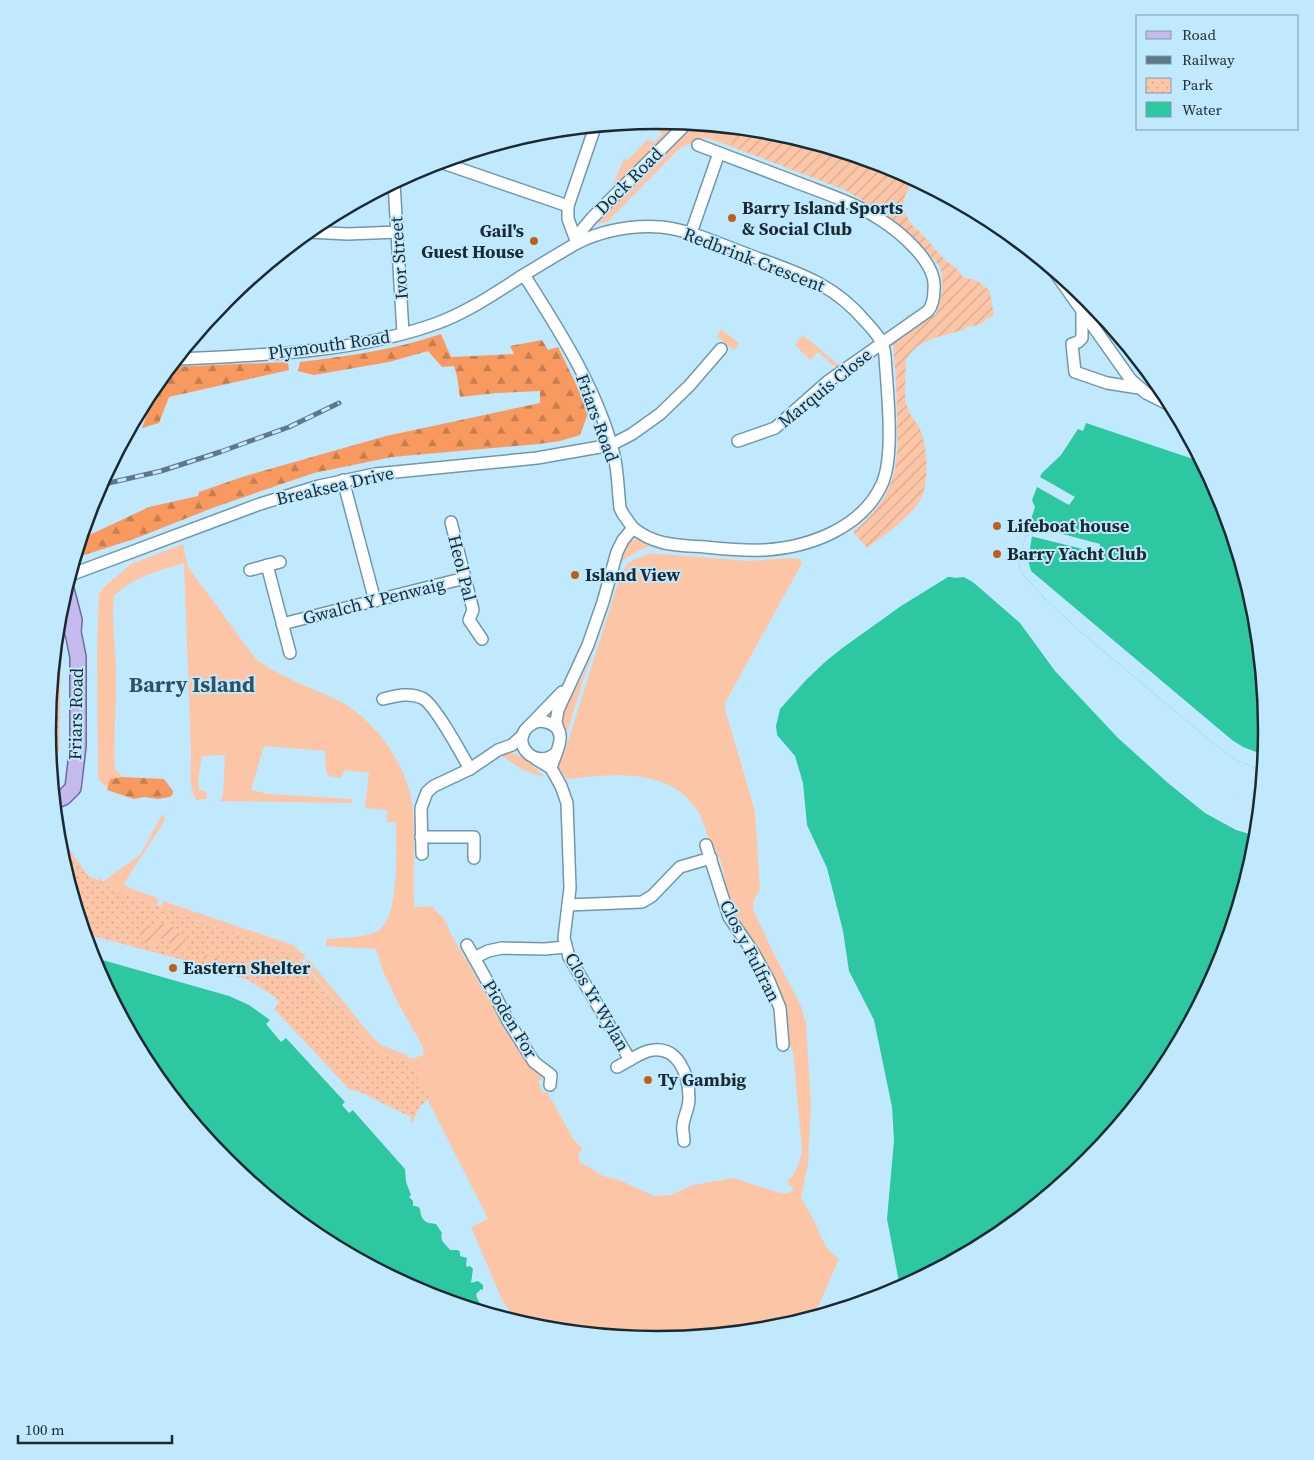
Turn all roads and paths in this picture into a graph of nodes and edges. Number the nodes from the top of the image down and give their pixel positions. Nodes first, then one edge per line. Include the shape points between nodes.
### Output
1 (682, 130) edge
2 (593, 133) edge
3 (698, 145) dead end
4 (719, 153) junction
5 (451, 166) edge
6 (394, 189) edge
7 (568, 206) junction
8 (397, 232) junction
9 (319, 233) edge
10 (691, 233) junction
11 (577, 243) junction
12 (524, 275) junction
13 (1070, 294) edge
14 (1082, 311) junction
15 (403, 333) junction
16 (882, 342) junction
17 (721, 349) dead end
18 (184, 359) edge
19 (1139, 388) junction
20 (1160, 401) edge
21 (738, 441) dead end
22 (611, 445) junction
23 (343, 480) junction
24 (451, 522) dead end
25 (633, 528) junction
26 (280, 562) dead end
27 (267, 566) junction
28 (250, 570) dead end
29 (78, 572) edge
30 (465, 578) junction
31 (375, 601) junction
32 (70, 605) edge
33 (67, 620) edge
34 (282, 624) junction
35 (66, 625) edge
36 (482, 639) dead end
37 (290, 653) dead end
38 (572, 679) junction
39 (383, 699) dead end
40 (530, 725) junction
41 (559, 732) junction
42 (523, 735) junction
43 (512, 745) junction
44 (525, 750) junction
45 (556, 753) junction
46 (536, 759) junction
47 (551, 768) junction
48 (470, 769) junction
49 (60, 798) edge
50 (421, 837) junction
51 (706, 845) dead end
52 (422, 854) dead end
53 (474, 858) dead end
54 (711, 858) junction
55 (568, 905) junction
56 (467, 945) dead end
57 (565, 947) junction
58 (474, 958) junction
59 (783, 1045) dead end
60 (630, 1060) junction
61 (617, 1067) dead end
62 (554, 1077) dead end
63 (684, 1141) dead end

1 - 11 street, Dock Road via 592,218
2 - 7 street
3 - 4 street, Marquis Close
4 - 10 street
4 - 16 street, Marquis Close via 866,211 896,232 926,261 934,281 930,308
5 - 7 street
6 - 8 street, Ivor Street
7 - 11 street via 568,219
8 - 9 street
8 - 15 street, Ivor Street
10 - 11 street, Redbrink Crescent via 662,227 630,227 607,230
10 - 16 street, Redbrink Crescent via 823,284 854,308
11 - 12 street, Plymouth Road
12 - 15 street, Plymouth Road via 466,310 436,324
12 - 22 street, Friars Road via 572,352 600,412
13 - 14 street
14 - 19 street
14 - 19 street via 1082,338 1072,344 1075,372 1107,383
15 - 18 street, Plymouth Road via 312,351
16 - 21 street, Marquis Close via 827,382 775,428
16 - 25 street via 888,464 878,492 847,524 797,546 759,550 660,542
17 - 22 street, Breaksea Drive via 660,414
19 - 20 street
22 - 23 street, Breaksea Drive via 537,458 403,470
22 - 25 street, Friars Road via 620,508
23 - 29 street, Breaksea Drive via 268,501
23 - 31 street
24 - 30 street, Heol Pal
25 - 38 street via 617,552 598,617
26 - 27 street
27 - 28 street
27 - 34 street
30 - 31 street, Gwalch Y Penwaig
30 - 36 street, Heol Pal via 472,610 469,620
31 - 34 street, Gwalch Y Penwaig
32 - 33 main road, Friars Road via 74,620
34 - 37 street
35 - 49 main road, Friars Road via 78,657 78,746 73,788
38 - 40 street
38 - 41 street via 557,713
39 - 48 street via 399,696 424,699
40 - 41 street via 544,722
40 - 42 street
41 - 45 street via 560,744
42 - 43 street
42 - 44 street
43 - 44 street
43 - 48 street via 498,750
44 - 46 street
45 - 46 street via 545,759
45 - 47 street
46 - 47 street
47 - 55 street, Clos Yr Wylan via 567,803
48 - 50 street via 427,792 421,808
50 - 52 street
50 - 53 street via 474,837
51 - 54 street, Clos y Fulfran
54 - 55 street via 680,868 642,902
54 - 59 street, Clos y Fulfran via 729,916 753,952 780,1008
55 - 57 street, Clos Yr Wylan
56 - 58 street, Pioden For
57 - 58 street, Pioden For via 502,948
57 - 60 street, Clos Yr Wylan
58 - 62 street, Pioden For via 534,1062
60 - 61 street, Clos Yr Wylan
60 - 63 street, Clos Yr Wylan via 647,1051 658,1050 677,1058 688,1085

